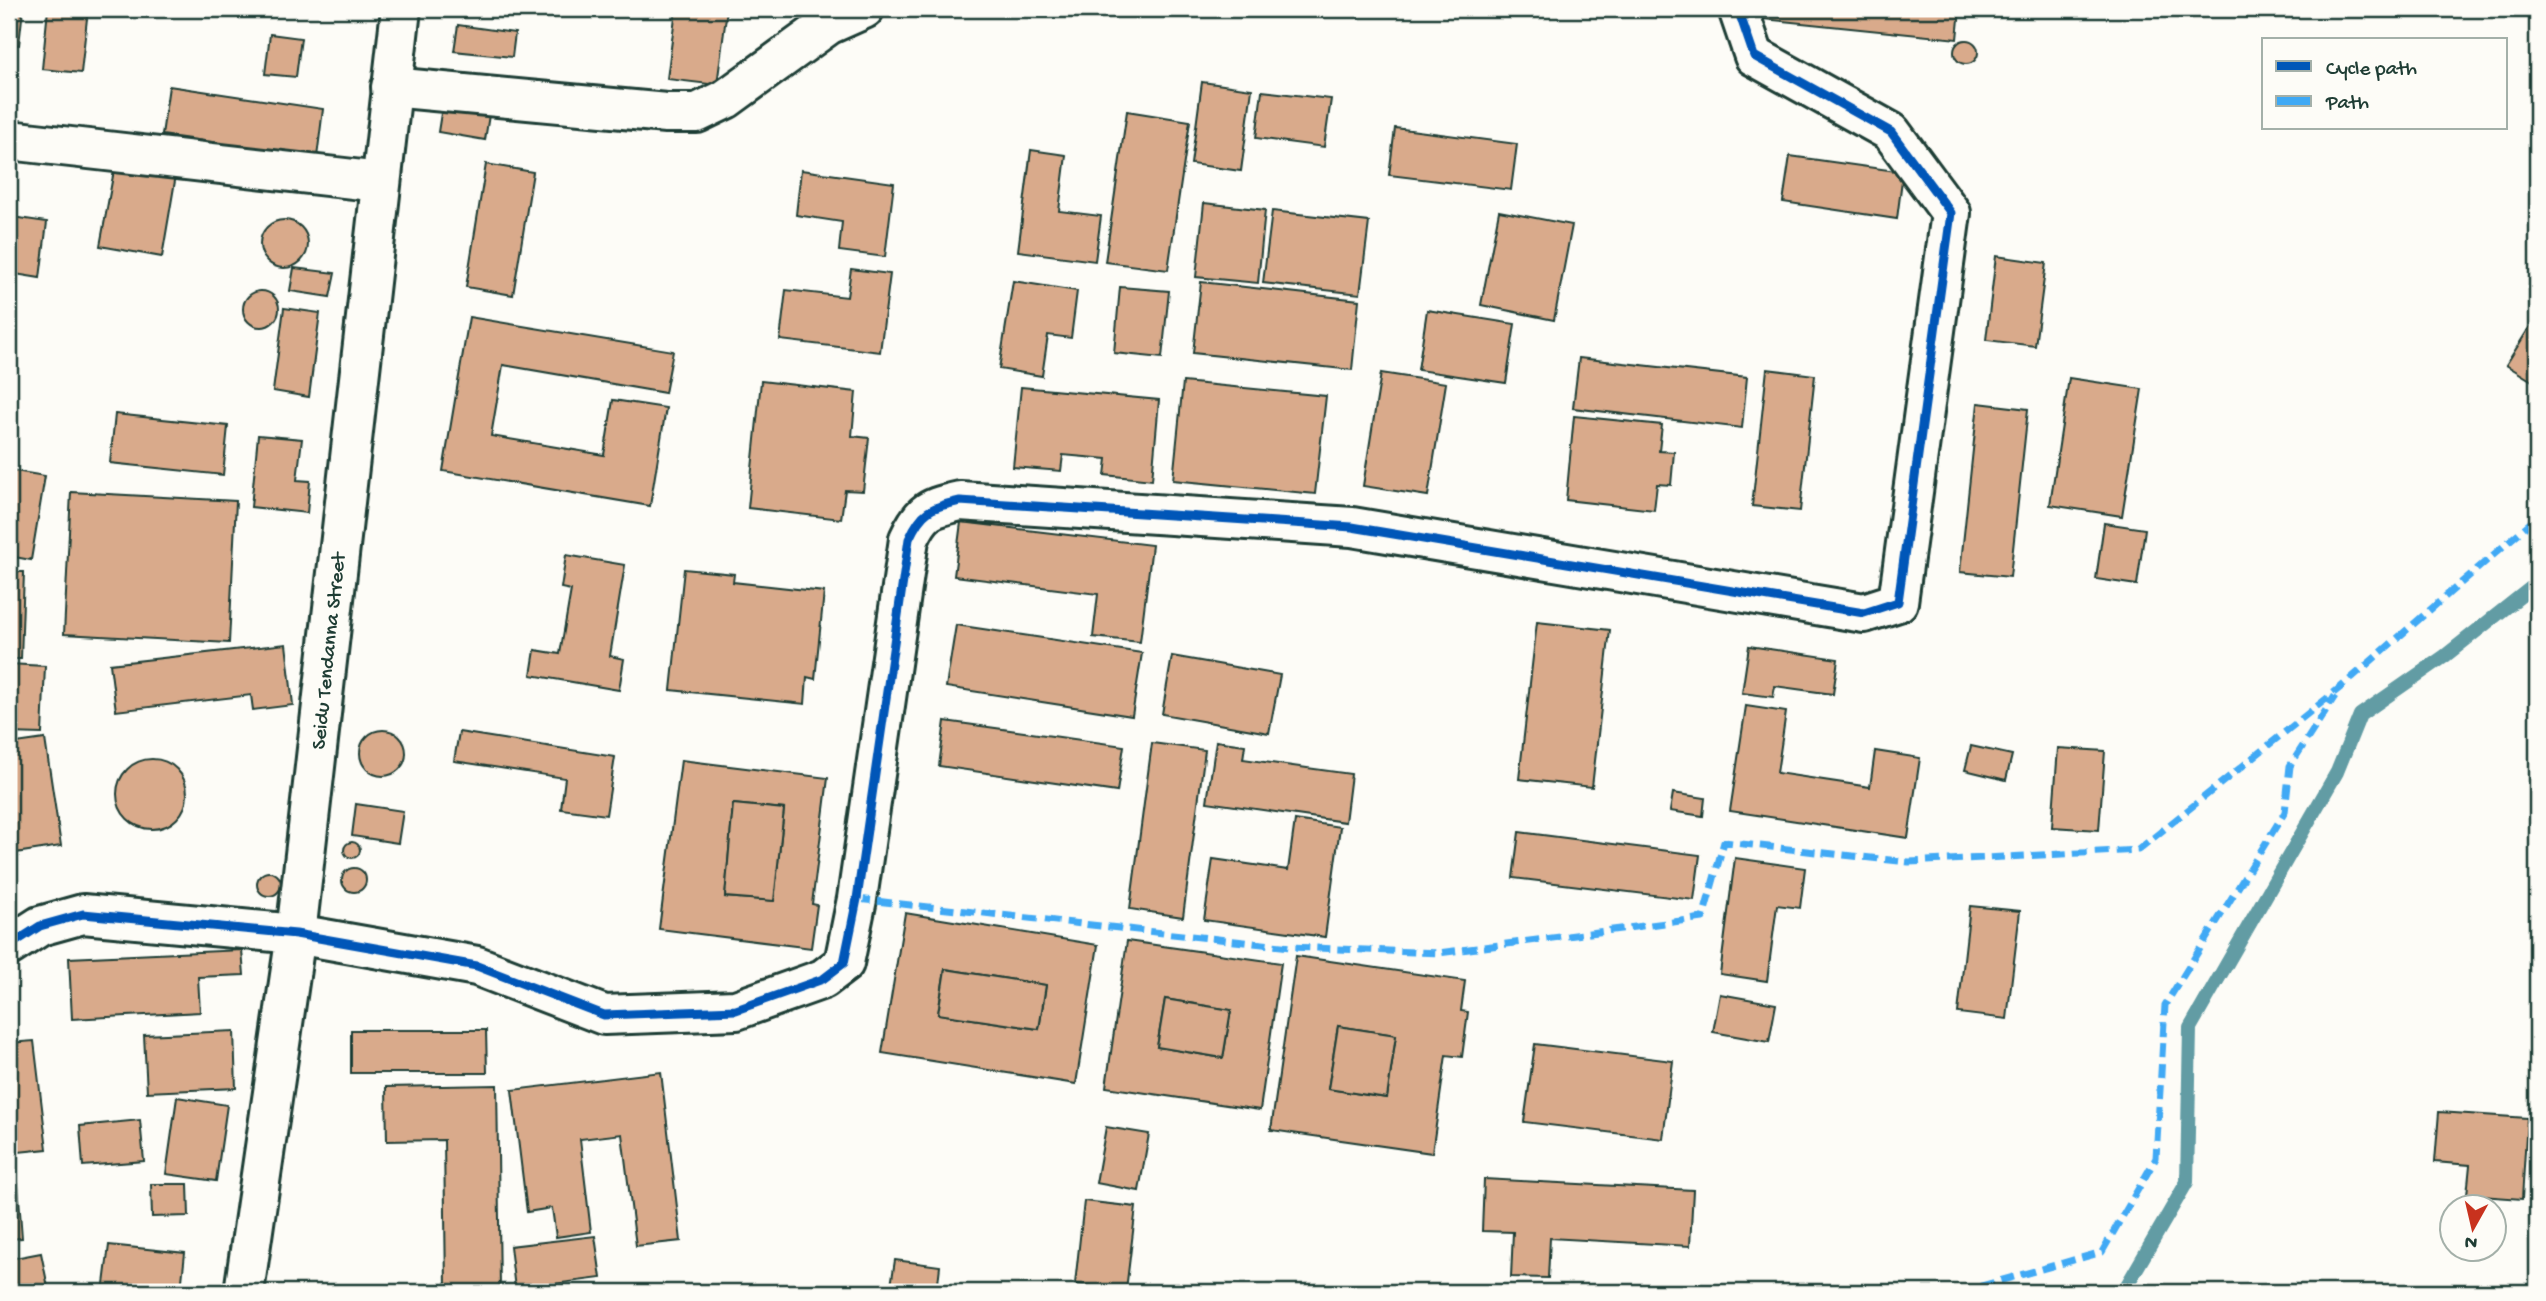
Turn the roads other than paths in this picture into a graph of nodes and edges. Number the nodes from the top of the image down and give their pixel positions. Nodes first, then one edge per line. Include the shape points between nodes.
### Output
1 (401, 9) edge
2 (864, 9) edge
3 (1738, 9) edge
4 (391, 87) junction
5 (9, 140) edge
6 (380, 182) junction
7 (296, 934) junction
8 (9, 946) edge
9 (244, 1292) edge

1 - 4 street, Seidu Tendanna Street
2 - 4 street via 828,25 726,99 697,113
3 - 7 street via 1754,56 1891,132 1951,213 1898,602 1864,613 1352,527 991,501 946,504 918,519 909,539 854,912 844,963 823,979 736,1010 604,1015 477,967
4 - 6 street, Seidu Tendanna Street
5 - 6 street
6 - 7 street, Seidu Tendanna Street
7 - 8 street via 83,914 40,926
7 - 9 street, Seidu Tendanna Street

